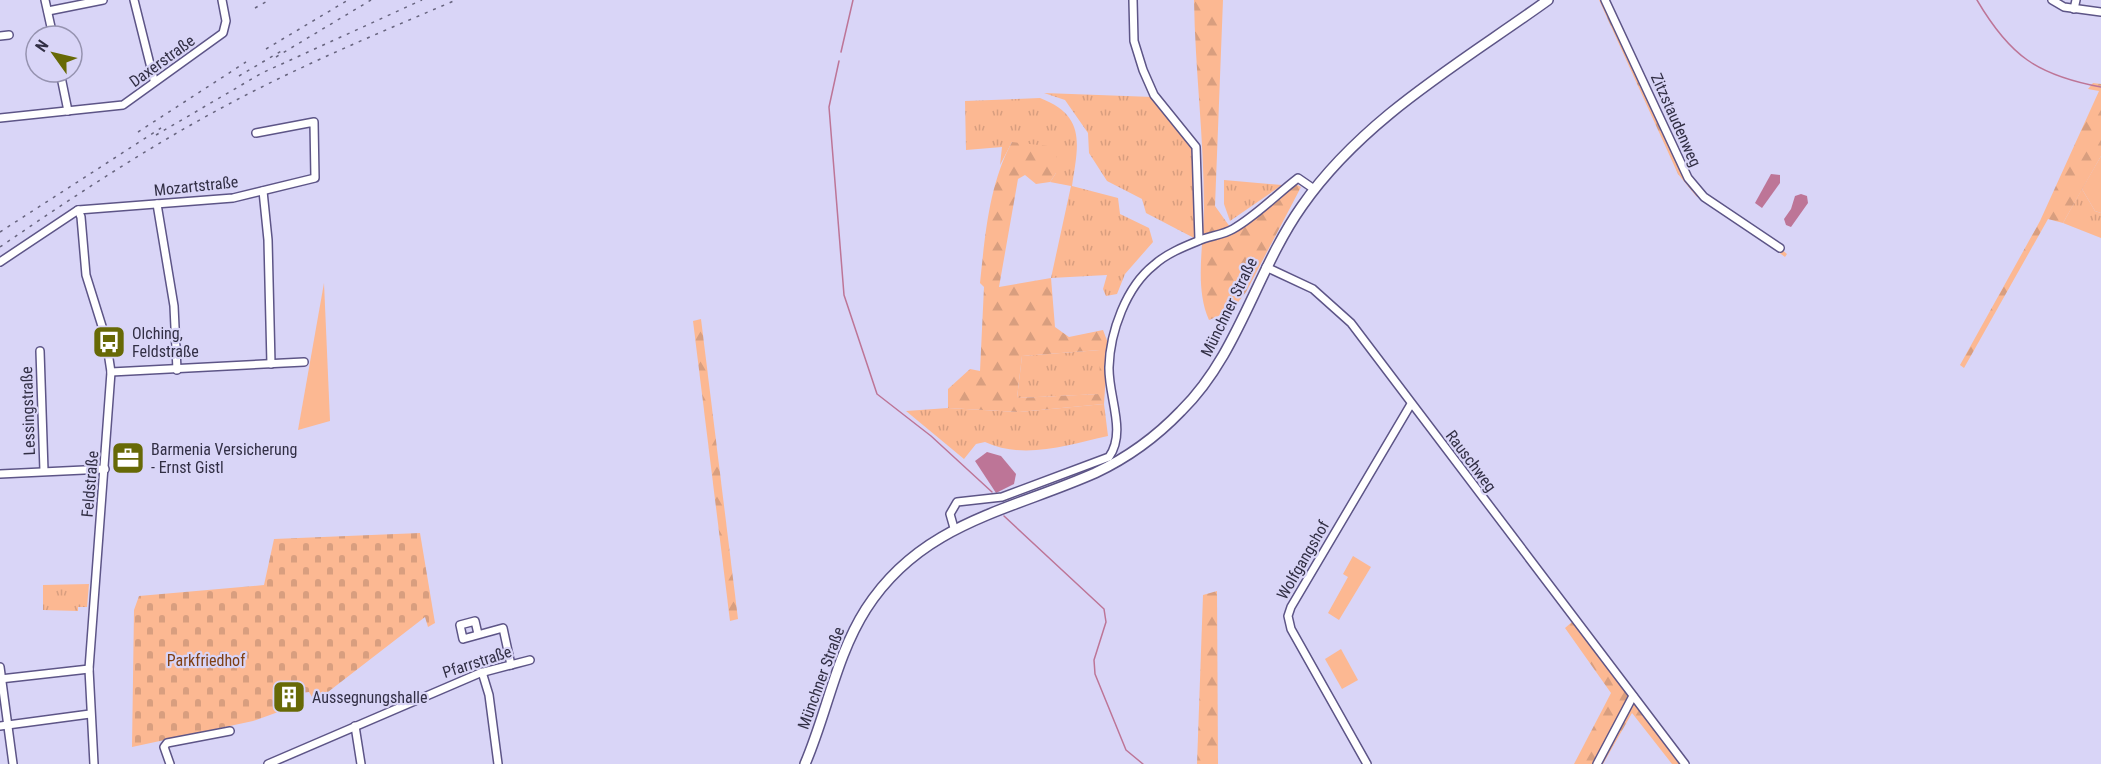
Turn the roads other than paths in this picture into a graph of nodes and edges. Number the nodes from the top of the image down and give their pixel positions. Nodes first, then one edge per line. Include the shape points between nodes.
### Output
1 (45, 0) edge
2 (103, 0) edge
3 (134, 0) edge
4 (222, 0) edge
5 (1133, 0) edge
6 (1548, 0) edge
7 (1605, 0) edge
8 (2052, 0) edge
9 (2076, 0) edge
10 (2074, 9) junction
11 (48, 11) junction
12 (2101, 12) edge
13 (51, 24) edge
14 (9, 35) dead end
15 (0, 36) edge
16 (154, 80) junction
17 (62, 84) edge
18 (68, 111) junction
19 (0, 118) edge
20 (256, 133) dead end
21 (1314, 189) junction
22 (263, 191) junction
23 (158, 204) junction
24 (78, 210) junction
25 (1199, 240) junction
26 (1780, 248) dead end
27 (0, 262) edge
28 (1266, 267) junction
29 (40, 351) dead end
30 (304, 362) dead end
31 (271, 364) junction
32 (177, 370) junction
33 (111, 372) junction
34 (1411, 404) junction
35 (105, 469) junction
36 (44, 471) junction
37 (0, 474) edge
38 (954, 528) junction
39 (478, 634) dead end
40 (530, 660) dead end
41 (511, 665) junction
42 (0, 667) edge
43 (89, 669) junction
44 (482, 672) junction
45 (1, 679) edge
46 (1633, 696) junction
47 (90, 714) junction
48 (3, 725) edge
49 (356, 726) junction
50 (230, 731) dead end
51 (278, 762) edge
52 (13, 764) edge
53 (94, 764) edge
54 (170, 764) edge
55 (268, 764) edge
56 (362, 764) edge
57 (498, 764) edge
58 (805, 764) edge
59 (1367, 764) edge
60 (1597, 764) edge
61 (1684, 764) edge

1 - 11 street
2 - 11 street
3 - 16 street
4 - 16 street, Daxerstraße via 226,27 219,37
5 - 25 street via 1134,41 1143,70 1154,95 1196,147
6 - 21 main road, Münchner Straße via 1382,120 1344,154
7 - 26 street, Zitzstaudenweg via 1688,178 1704,197
8 - 10 street
9 - 10 street
10 - 12 street
11 - 13 street
14 - 15 street
16 - 18 street, Daxerstraße via 123,105
17 - 18 street
18 - 19 street, Daxerstraße
20 - 22 street, Mozartstraße via 315,122 315,177
21 - 25 street via 1298,178 1232,230
21 - 28 main road, Münchner Straße
22 - 23 street, Mozartstraße via 233,198
22 - 31 street
23 - 24 street, Mozartstraße
23 - 32 street via 174,306
24 - 27 street
24 - 33 street, Feldstraße via 86,275 106,339
25 - 38 street via 1153,265 1126,302 1110,351 1109,379 1117,430 1109,457 1002,496 957,502 950,514
28 - 34 street, Rauschweg via 1313,289 1331,303 1350,322
28 - 38 main road, Münchner Straße via 1214,371 1163,429 1098,471
29 - 36 street, Lessingstraße
30 - 31 street
31 - 32 street
32 - 33 street
33 - 35 street, Feldstraße
34 - 46 street, Rauschweg
34 - 59 street, Wolfgangshof via 1288,616 1291,629
35 - 36 street
35 - 43 street, Feldstraße
36 - 37 street
38 - 58 main road, Münchner Straße via 909,559 866,608 846,648
39 - 41 street via 502,628
40 - 41 street, Pfarrstraße
41 - 44 street, Pfarrstraße
42 - 45 street
43 - 45 street
43 - 47 street, Feldstraße
44 - 49 street, Pfarrstraße
44 - 57 street
45 - 48 street
46 - 60 street
46 - 61 street, Rauschweg
47 - 48 street
47 - 53 street, Feldstraße
48 - 52 street
49 - 51 street, Pfarrstraße
49 - 56 street
50 - 54 street via 167,744 164,747
51 - 55 street, Pfarrstraße

